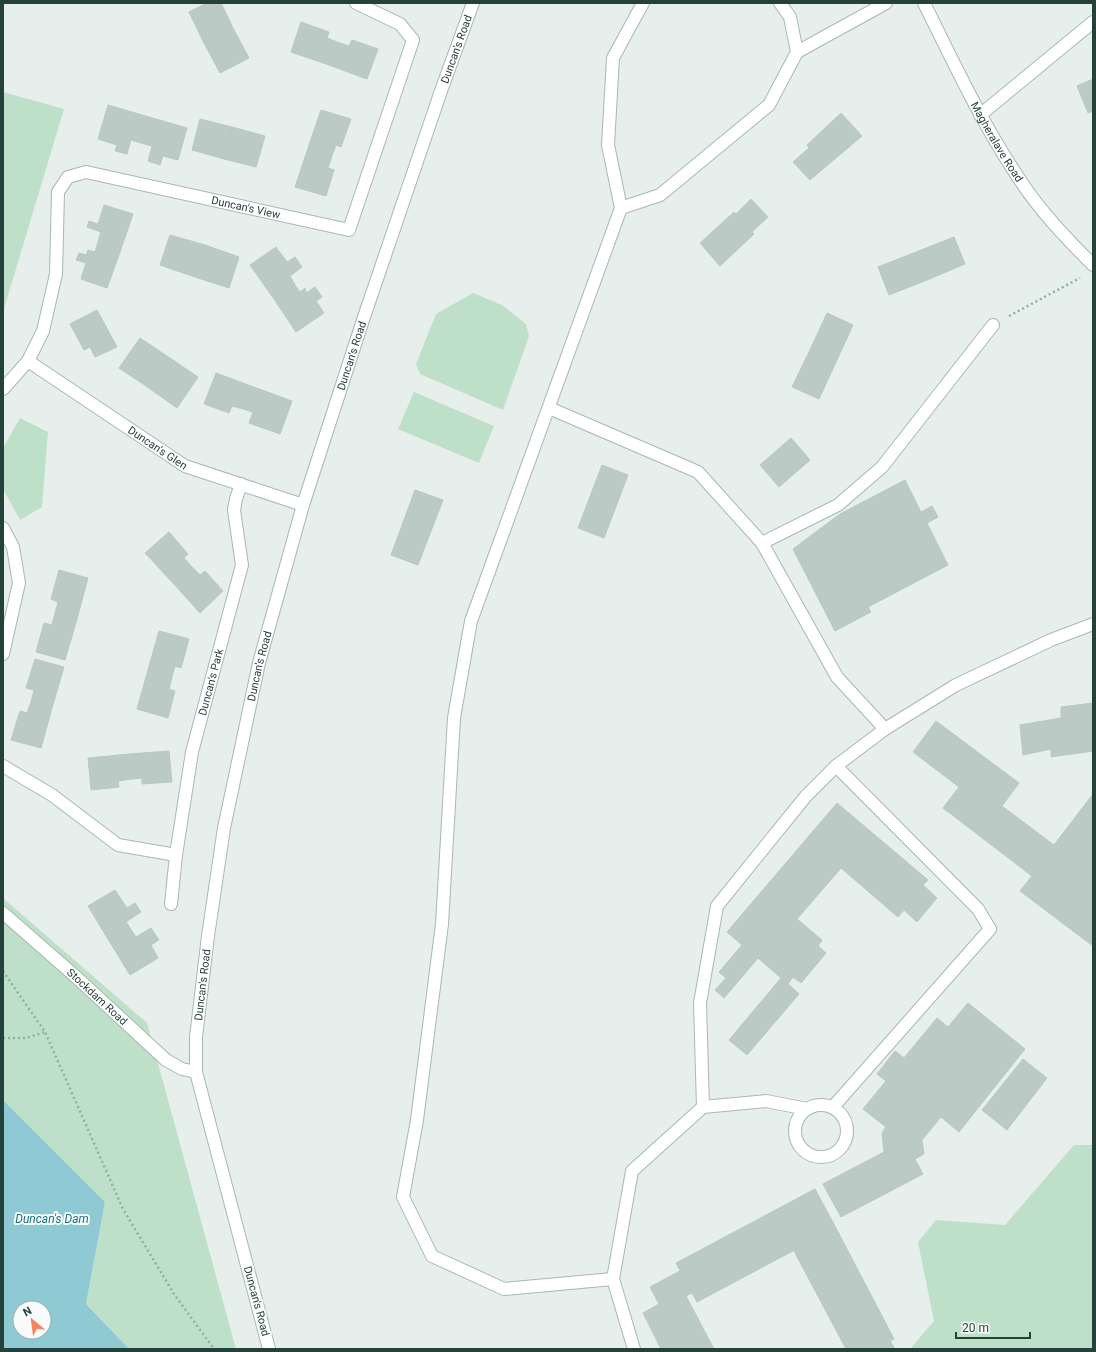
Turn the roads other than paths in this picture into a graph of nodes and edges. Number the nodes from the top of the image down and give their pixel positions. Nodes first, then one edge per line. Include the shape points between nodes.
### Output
1 (356, 3) edge
2 (473, 3) edge
3 (643, 3) edge
4 (780, 3) edge
5 (886, 3) edge
6 (924, 3) edge
7 (1093, 22) edge
8 (796, 52) junction
9 (980, 115) junction
10 (621, 208) junction
11 (1090, 270) edge
12 (993, 325) road end
13 (28, 361) junction
14 (3, 389) edge
15 (549, 408) junction
16 (241, 484) junction
17 (303, 505) junction
18 (3, 528) edge
19 (762, 543) junction
20 (1093, 624) edge
21 (3, 654) edge
22 (885, 729) junction
23 (3, 766) edge
24 (836, 766) junction
25 (176, 855) junction
26 (171, 904) dead end
27 (3, 913) edge
28 (196, 1072) junction
29 (703, 1107) junction
30 (833, 1107) junction
31 (807, 1109) junction
32 (613, 1279) junction
33 (269, 1349) edge
34 (634, 1349) edge

1 - 13 street, Duncan's View via 400,24 413,40 349,230 86,172 68,177 58,192 56,274 43,331
2 - 17 street, Duncan's Road via 381,267
3 - 10 street via 613,58 608,144
4 - 8 street via 790,17
5 - 8 street
6 - 9 street, Magheralave Road
7 - 9 street
8 - 10 street via 769,105 660,195
9 - 11 street, Magheralave Road via 1020,181
10 - 15 street
12 - 19 street via 882,467 838,505
13 - 14 street
13 - 16 street, Duncan's Glen via 185,466
15 - 19 street via 698,472
15 - 32 street via 471,621 454,718 442,924 418,1120 403,1197 432,1256 504,1289
16 - 17 street, Duncan's Glen
16 - 25 street, Duncan's Park via 234,510 242,565 192,752
17 - 28 street, Duncan's Road via 259,662 224,828 202,983 196,1037
18 - 21 street via 13,547 19,583
19 - 22 street via 838,677
20 - 22 street via 1052,640 956,685
22 - 24 street
23 - 25 street via 52,795 118,845
24 - 29 street via 806,796 717,906 700,1003
24 - 30 street via 978,909 990,929
25 - 26 street, Duncan's Park
27 - 28 street, Stockdam Road via 166,1060 182,1069
28 - 33 street, Duncan's Road
29 - 31 street via 766,1101
29 - 32 street via 632,1171
30 - 31 street via 815,1105
30 - 31 street via 845,1120 847,1136 839,1151 823,1158 806,1153 796,1140 796,1122
32 - 34 street

